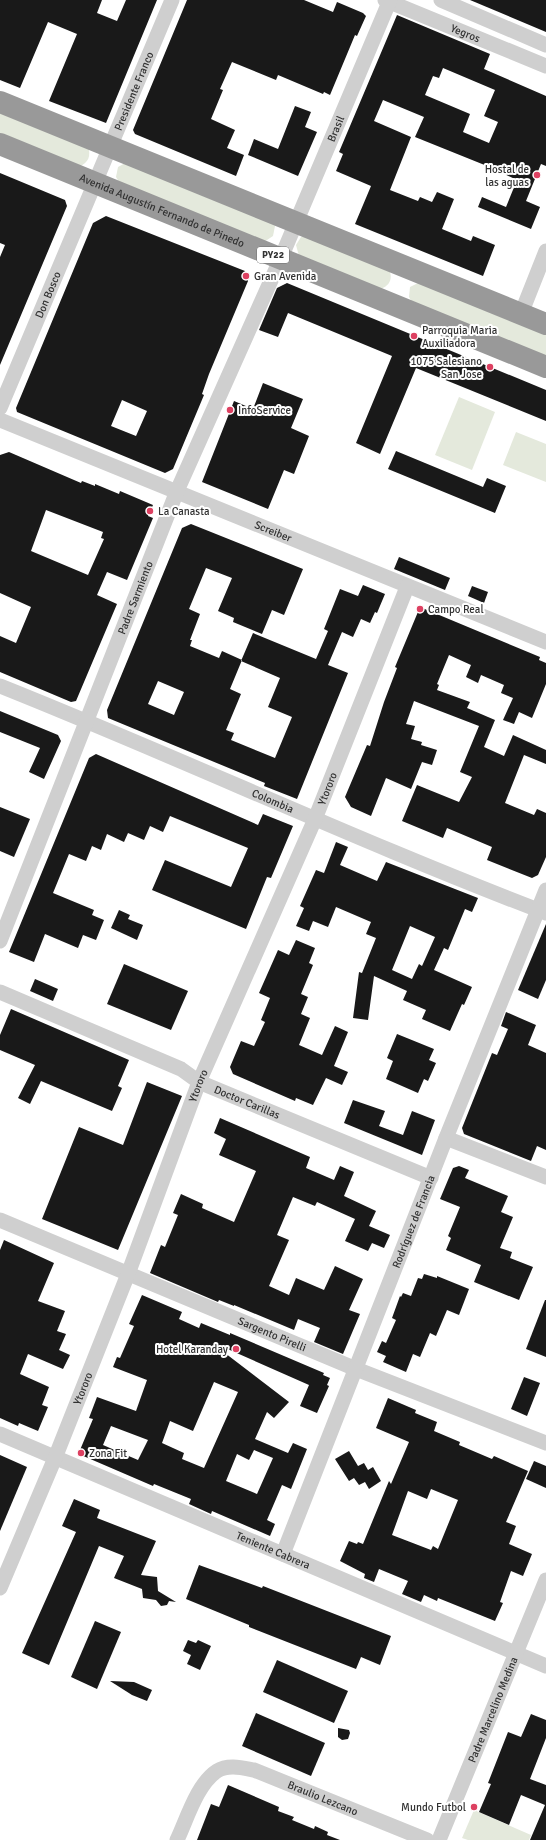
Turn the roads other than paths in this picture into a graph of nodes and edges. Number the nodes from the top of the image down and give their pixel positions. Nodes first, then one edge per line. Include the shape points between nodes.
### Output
1 (172, 0) edge
2 (441, 0) edge
3 (388, 1) edge
4 (546, 45) edge
5 (546, 66) edge
6 (0, 102) edge
7 (0, 144) edge
8 (110, 146) junction
9 (96, 182) junction
10 (296, 222) junction
11 (546, 251) edge
12 (281, 258) junction
13 (521, 314) junction
14 (546, 324) edge
15 (546, 367) edge
16 (0, 408) edge
17 (0, 420) edge
18 (177, 491) junction
19 (407, 587) junction
20 (546, 642) edge
21 (0, 686) edge
22 (86, 720) junction
23 (315, 819) junction
24 (546, 890) edge
25 (542, 911) edge
26 (0, 941) edge
27 (0, 992) edge
28 (199, 1082) junction
29 (446, 1138) junction
30 (546, 1177) edge
31 (431, 1178) junction
32 (0, 1220) edge
33 (128, 1274) junction
34 (356, 1369) junction
35 (0, 1434) edge
36 (546, 1443) edge
37 (55, 1458) junction
38 (283, 1554) junction
39 (546, 1580) edge
40 (0, 1588) edge
41 (516, 1653) junction
42 (546, 1666) edge
43 (177, 1840) edge
44 (427, 1840) edge
45 (439, 1840) edge

1 - 8 street, Presidente Franco
2 - 4 street, Yegros
3 - 5 street, Yegros
3 - 10 street, Brasil
6 - 8 highway
7 - 9 highway, Avenida Augustín Fernando de Pinedo / PY22
8 - 9 street, Presidente Franco
8 - 10 highway
9 - 12 highway, Avenida Augustín Fernando de Pinedo / PY22
9 - 16 street, Don Bosco
10 - 12 street, Brasil
10 - 13 highway
11 - 13 street
12 - 15 highway, Avenida Augustín Fernando de Pinedo / PY22
12 - 18 street, Padre Sarmiento
13 - 14 highway
17 - 18 street, Screiber
18 - 19 street, Screiber
18 - 22 street, Padre Sarmiento
19 - 20 street, Screiber
19 - 23 street, Ytororo
21 - 22 street, Colombia
22 - 23 street, Colombia
22 - 26 street, Padre Sarmiento
23 - 25 street, Colombia
23 - 28 street, Ytororo
24 - 25 street, Rodríguez de Francia
25 - 29 street, Rodríguez de Francia
27 - 28 street, Doctor Carillas via 181,1069
28 - 31 street, Doctor Carillas
28 - 33 street, Ytororo
29 - 30 street
29 - 31 street, Rodríguez de Francia
31 - 34 street, Rodríguez de Francia
32 - 33 street, Sargento Pirelli
33 - 34 street, Sargento Pirelli
33 - 37 street, Ytororo
34 - 36 street, Sargento Pirelli
34 - 38 street, Rodríguez de Francia
35 - 37 street, Teniente Cabrera
37 - 38 street, Teniente Cabrera
37 - 40 street, Ytororo
38 - 41 street, Teniente Cabrera
39 - 41 street, Padre Marcelino Medina
41 - 42 street, Teniente Cabrera
41 - 45 street, Padre Marcelino Medina
43 - 44 street, Braulio Lezcano via 199,1790 218,1770 234,1766 254,1770

